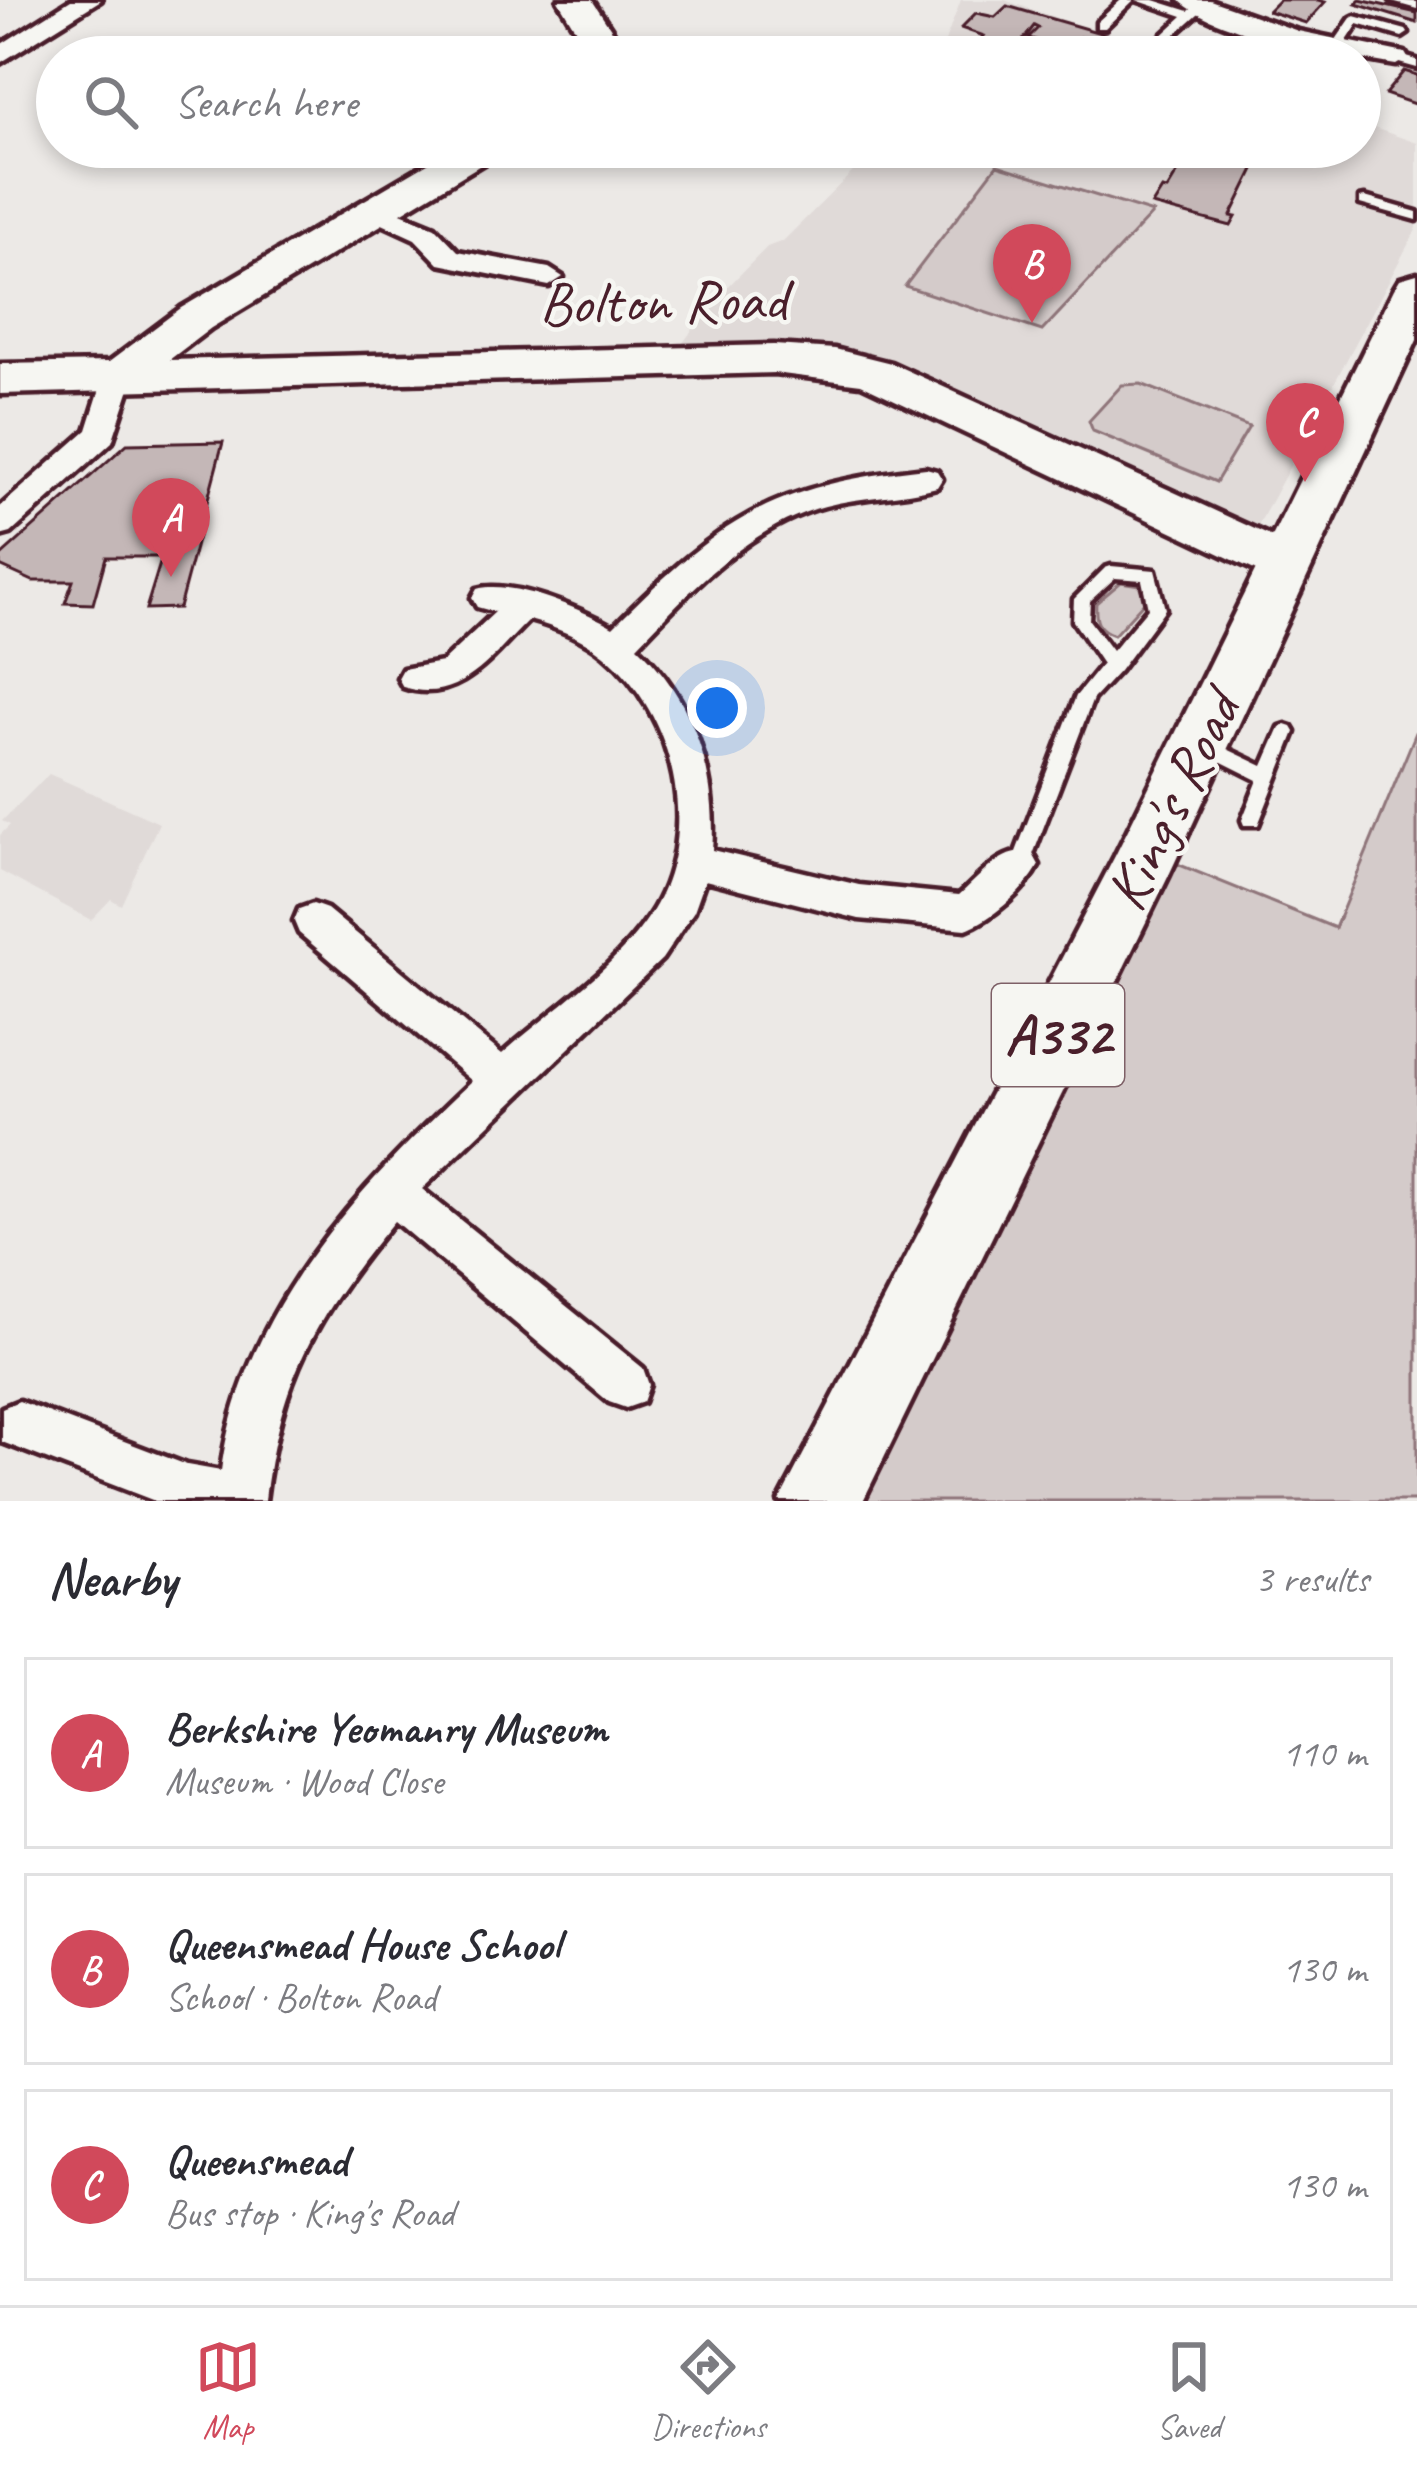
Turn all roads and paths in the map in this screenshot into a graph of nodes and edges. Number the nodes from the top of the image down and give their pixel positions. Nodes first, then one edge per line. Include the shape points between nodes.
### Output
1 (89, 0) edge
2 (575, 0) edge
3 (1128, 0) edge
4 (1142, 0) edge
5 (1396, 0) edge
6 (1417, 6) edge
7 (1194, 7) edge
8 (1101, 25) dead end
9 (1402, 33) dead end
10 (595, 36) edge
11 (1167, 36) edge
12 (1283, 36) edge
13 (1344, 36) edge
14 (0, 56) edge
15 (448, 168) edge
16 (1365, 201) dead end
17 (376, 212) junction
18 (1417, 216) edge
19 (549, 277) dead end
20 (1417, 289) edge
21 (119, 376) junction
22 (0, 379) edge
23 (926, 479) dead end
24 (0, 525) edge
25 (1284, 563) junction
26 (616, 646) junction
27 (1113, 666) junction
28 (415, 678) dead end
29 (1286, 732) dead end
30 (1200, 743) junction
31 (1268, 777) junction
32 (1251, 820) dead end
33 (696, 862) junction
34 (1020, 865) joint
35 (313, 921) dead end
36 (502, 1080) junction
37 (394, 1193) junction
38 (626, 1385) dead end
39 (19, 1424) dead end
40 (241, 1500) edge
41 (820, 1501) edge

1 - 14 street
2 - 10 street
3 - 8 lane
4 - 7 lane
5 - 6 lane
7 - 11 lane
7 - 12 street
9 - 13 lane via 1355,20
15 - 17 street
16 - 18 lane
17 - 19 street via 425,232 449,258
17 - 21 street via 196,318
20 - 25 main road, King's Road / A332
21 - 22 street, Bolton Road
21 - 24 street via 100,435
21 - 25 street, Bolton Road via 836,363 875,373
23 - 26 street via 852,488 766,517 685,575
25 - 30 main road, King's Road / A332
26 - 28 street via 506,601 451,675
26 - 33 street via 654,688 683,740 696,804
27 - 27 lane via 1157,609 1149,574 1111,572 1082,599 1081,621
27 - 34 lane via 1085,696
29 - 31 lane
30 - 31 lane
30 - 41 main road, King's Road / A332
31 - 32 lane
33 - 34 street via 859,902 966,912
33 - 36 street via 662,931
35 - 36 street
36 - 37 street
37 - 38 street
37 - 40 street via 320,1275 272,1358 243,1456
39 - 40 street via 187,1490

